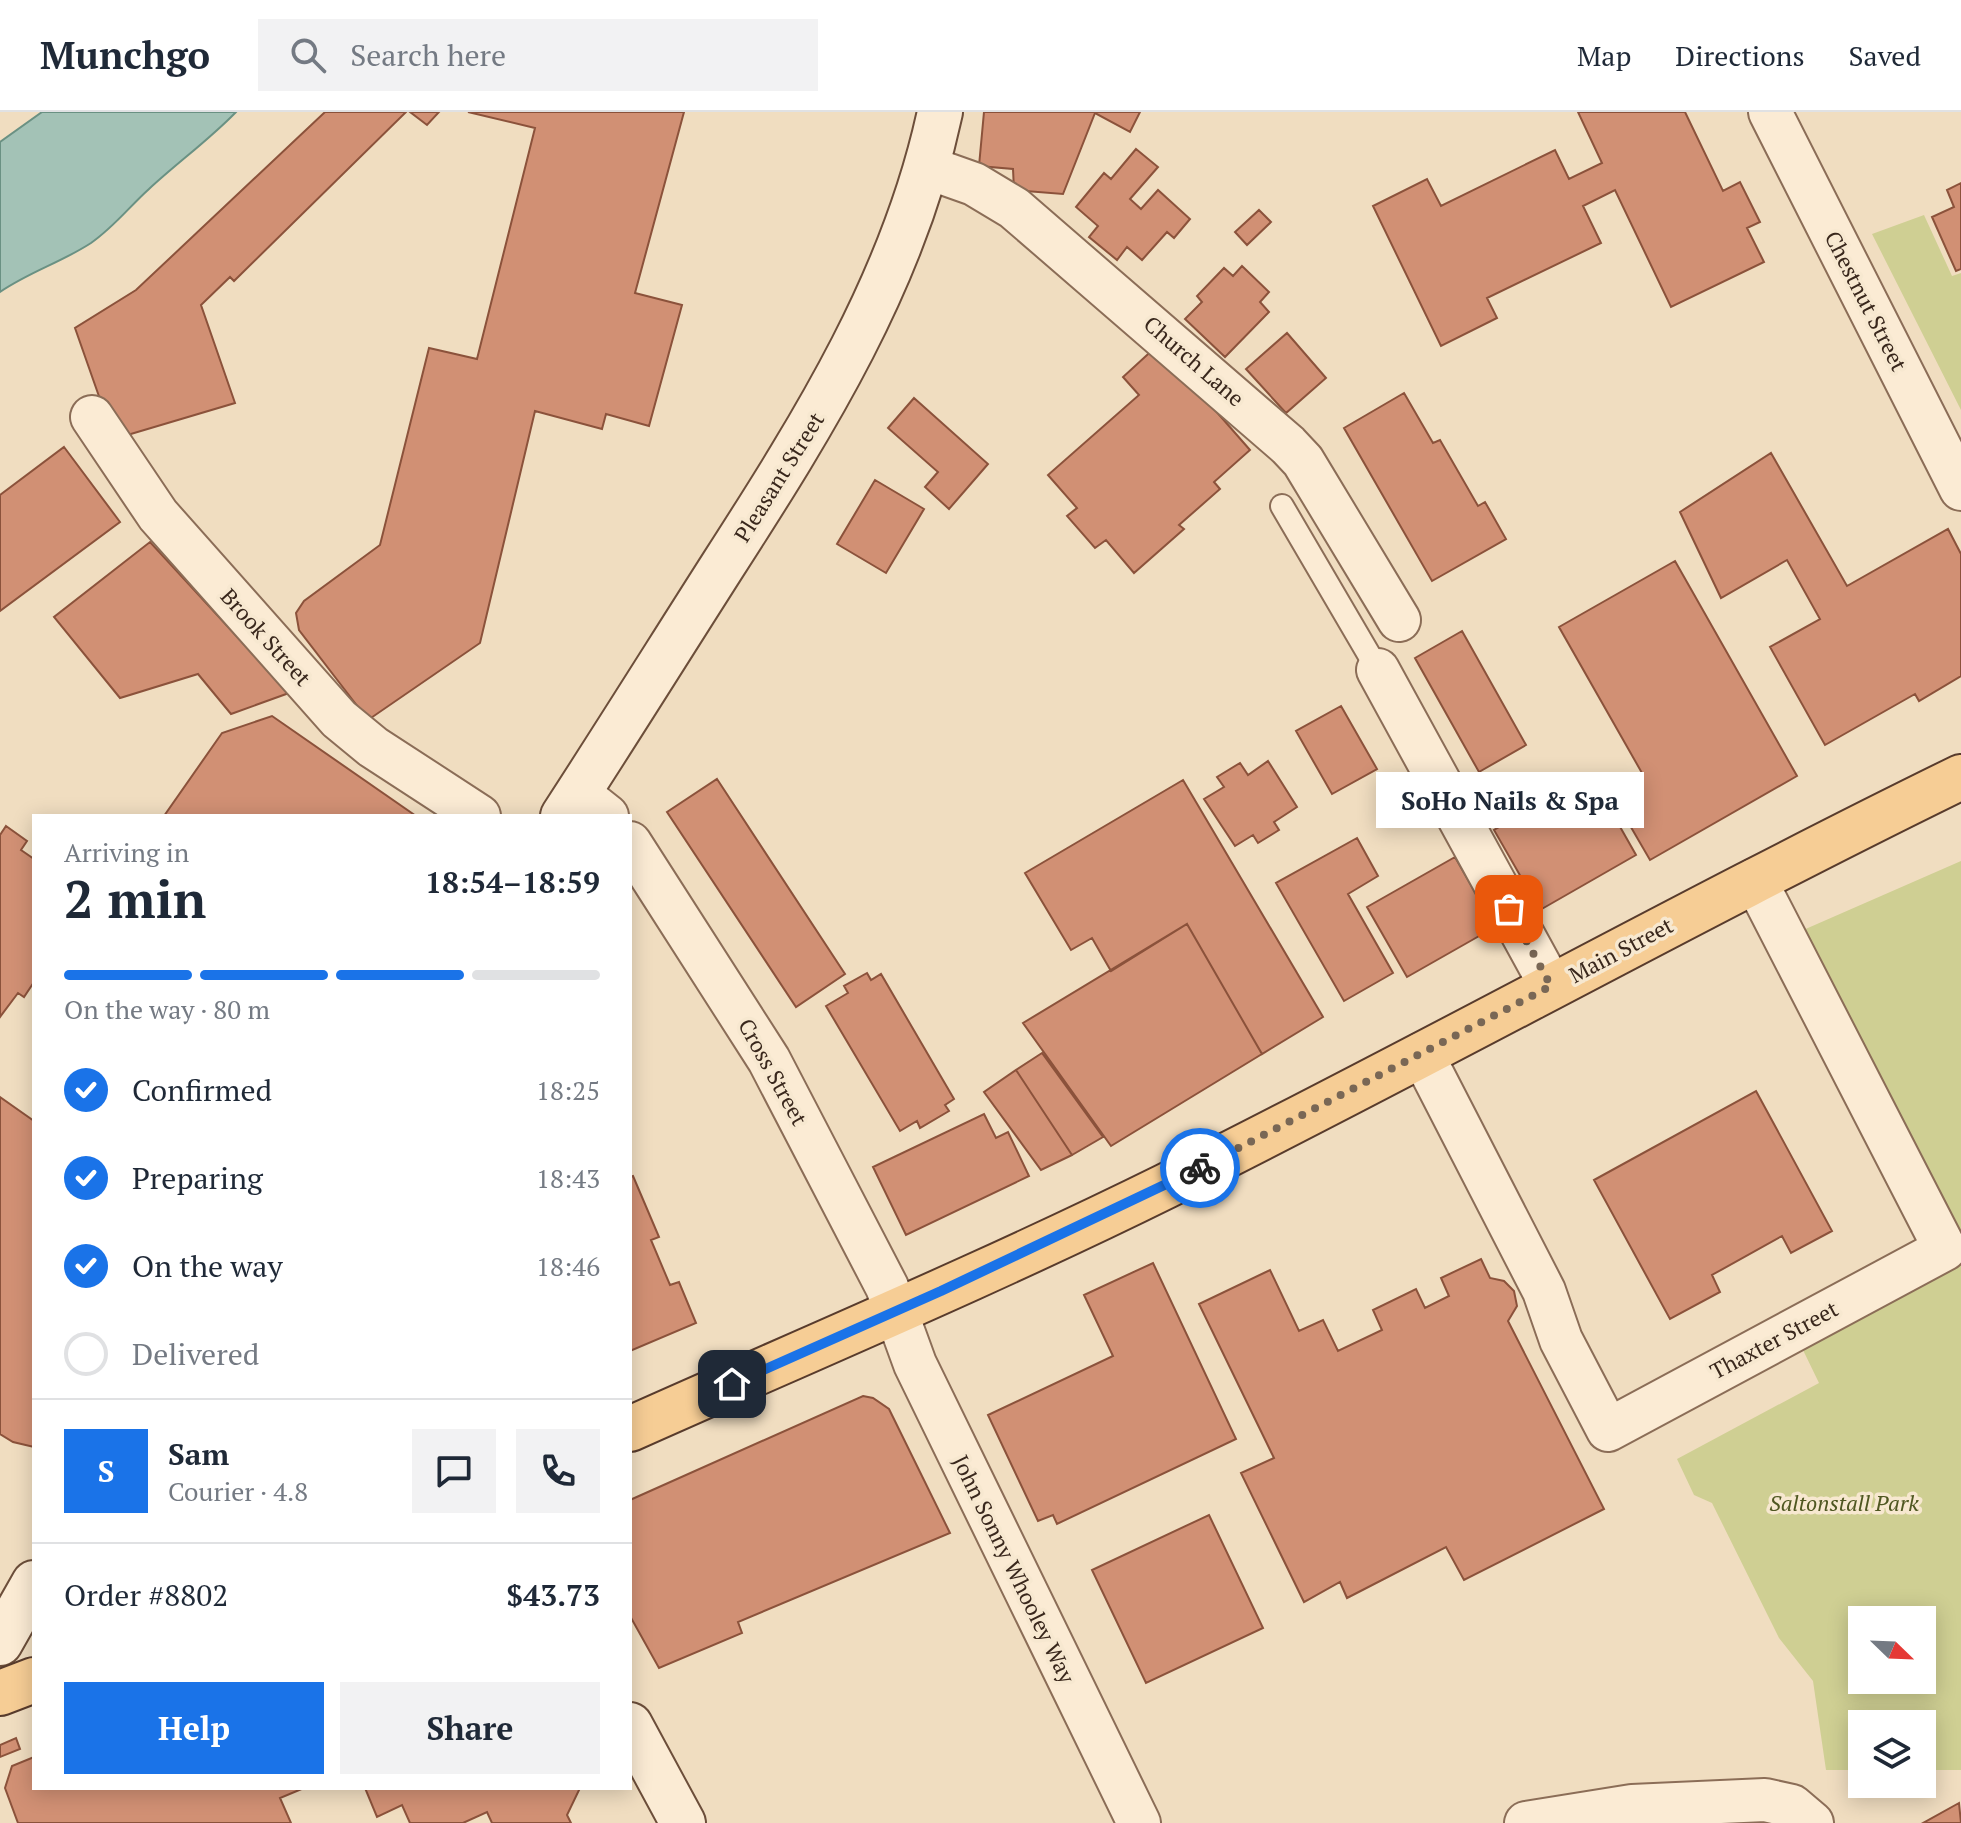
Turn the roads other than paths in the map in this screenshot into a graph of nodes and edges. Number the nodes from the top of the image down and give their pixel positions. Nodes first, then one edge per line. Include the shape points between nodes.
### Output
1 (940, 112) edge
2 (1770, 112) edge
3 (926, 167) junction
4 (92, 417) dead end
5 (1961, 489) edge
6 (1282, 506) dead end
7 (1399, 620) dead end
8 (1378, 670) joint
9 (1961, 777) edge
10 (582, 808) edge
11 (476, 814) edge
12 (632, 846) edge
13 (1755, 880) junction
14 (1551, 986) junction
15 (1422, 1054) junction
16 (898, 1310) junction
17 (632, 1428) edge
18 (32, 1587) edge
19 (0, 1643) edge
20 (32, 1681) edge
21 (0, 1693) edge
22 (632, 1729) edge
23 (683, 1823) edge
24 (1139, 1823) edge
25 (1526, 1823) edge
26 (1812, 1823) edge

1 - 3 street, Pleasant Street
2 - 5 street, Chestnut Street
3 - 7 street, Church Lane via 974,184 1014,208 1288,445 1303,461
3 - 10 street, Pleasant Street via 879,299 823,408
4 - 11 street, Brook Street via 158,515 339,719
6 - 8 lane
8 - 14 street
9 - 13 main road, Main Street
12 - 16 street, Cross Street via 769,1060
13 - 14 main road, Main Street
13 - 15 street, Thaxter Street via 1945,1249 1608,1430 1561,1340 1544,1291
14 - 15 main road, Main Street
15 - 16 main road, Main Street via 1164,1186
16 - 17 main road, Main Street
16 - 24 street, John Sonny Whooley Way via 915,1364
18 - 19 street
20 - 21 main road
22 - 23 street
25 - 26 street via 1632,1806 1765,1800 1792,1806

